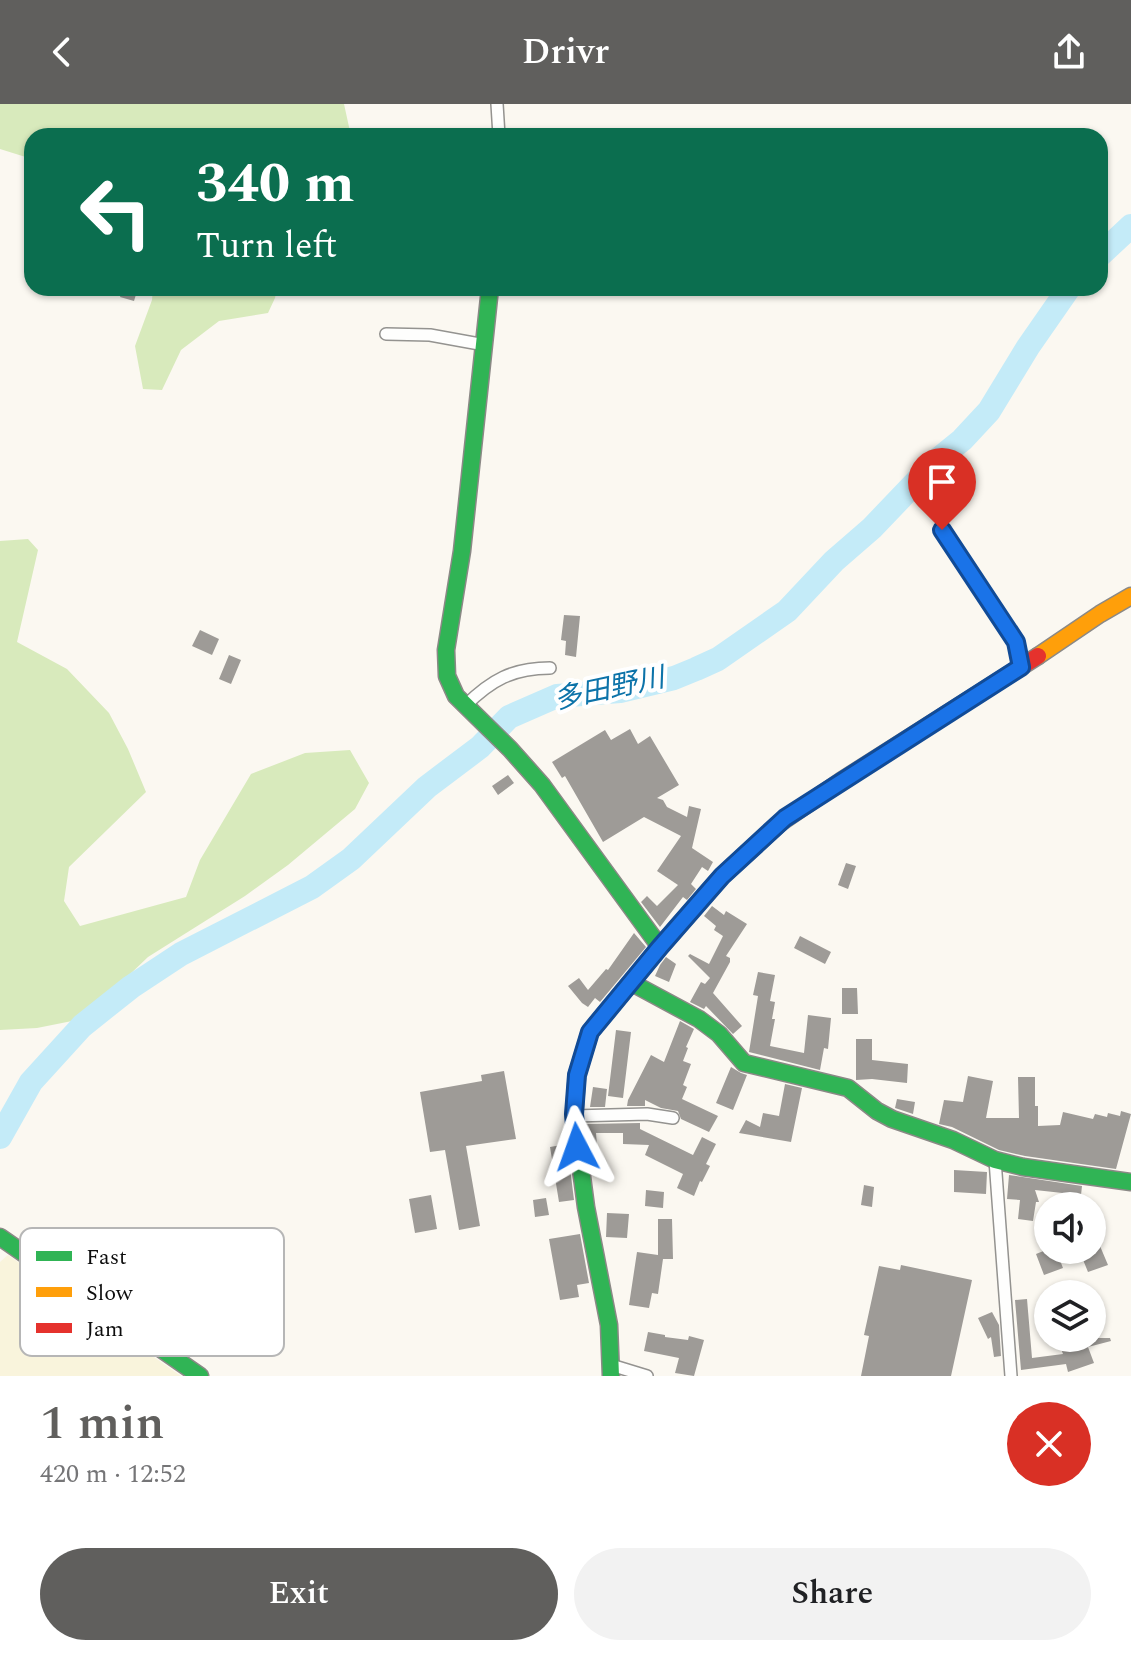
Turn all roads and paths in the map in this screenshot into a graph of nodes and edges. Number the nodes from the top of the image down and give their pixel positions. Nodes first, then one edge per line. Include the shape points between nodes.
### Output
1 (497, 104) edge
2 (498, 128) edge
3 (489, 296) edge
4 (386, 334) dead end
5 (485, 345) junction
6 (942, 530) dead end
7 (1131, 596) edge
8 (1021, 667) junction
9 (550, 668) dead end
10 (468, 709) junction
11 (660, 947) junction
12 (632, 983) junction
13 (574, 1116) junction
14 (673, 1118) dead end
15 (995, 1160) junction
16 (1131, 1182) edge
17 (3, 1239) edge
18 (20, 1251) edge
19 (171, 1356) edge
20 (611, 1371) edge
21 (200, 1376) edge
22 (647, 1376) edge
23 (1011, 1376) edge

1 - 2 street
3 - 5 street
4 - 5 street
5 - 10 street via 446,650 451,688
6 - 8 street via 1016,642
7 - 8 street
8 - 11 street via 785,818 722,876
9 - 10 street via 496,680
10 - 11 street via 542,785
11 - 12 street
12 - 13 street via 586,1041
12 - 15 street via 699,1019 744,1063 848,1088 892,1119
13 - 14 street
13 - 20 street via 606,1303
15 - 16 street
15 - 23 street
17 - 18 street
19 - 21 street
20 - 22 street

